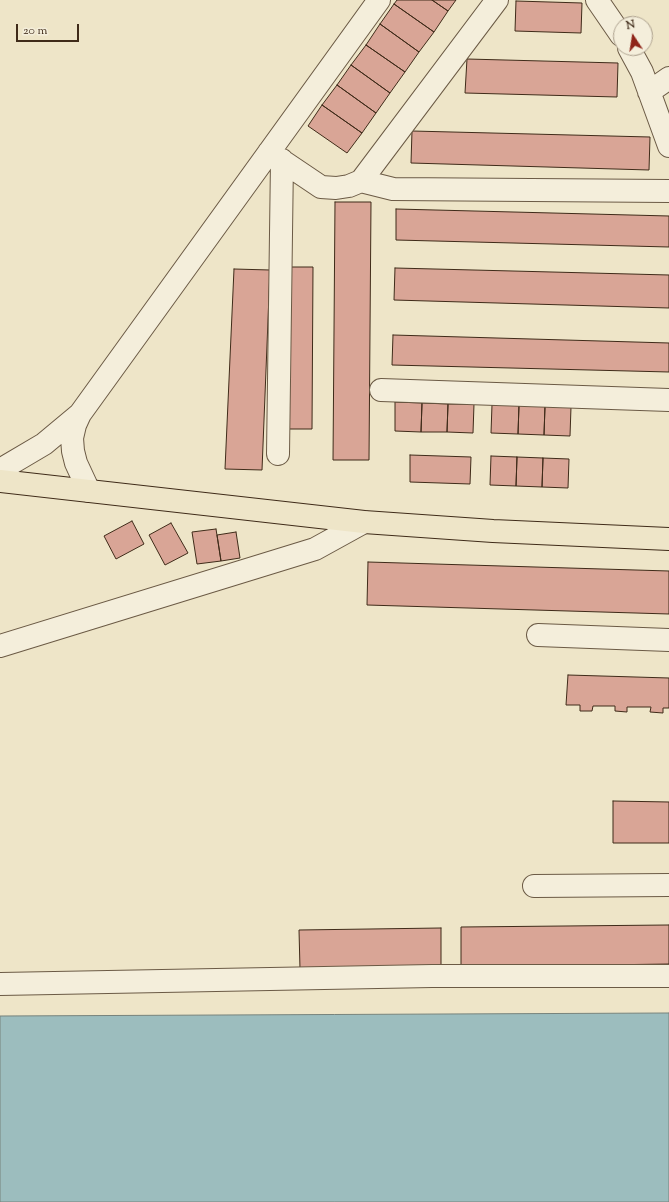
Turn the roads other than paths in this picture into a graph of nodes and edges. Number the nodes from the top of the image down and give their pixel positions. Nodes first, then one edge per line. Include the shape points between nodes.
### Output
1 (379, 0) edge
2 (497, 0) edge
3 (597, 0) edge
4 (613, 23) edge
5 (633, 56) edge
6 (669, 78) edge
7 (649, 92) junction
8 (669, 146) edge
9 (276, 156) junction
10 (361, 181) junction
11 (669, 191) edge
12 (381, 390) dead end
13 (669, 400) edge
14 (80, 414) junction
15 (278, 454) dead end
16 (0, 470) edge
17 (0, 481) edge
18 (89, 491) junction
19 (364, 522) junction
20 (669, 539) edge
21 (538, 635) dead end
22 (669, 640) edge
23 (0, 646) edge
24 (669, 885) edge
25 (534, 886) dead end
26 (669, 976) edge
27 (0, 984) edge

1 - 9 street
2 - 10 street
3 - 4 street
5 - 7 street
6 - 7 street
7 - 8 street
9 - 10 street via 321,187 336,188
9 - 14 street
9 - 15 street
10 - 11 street via 393,189
12 - 13 street
14 - 16 street via 44,444
14 - 18 street via 74,432 73,451
17 - 18 main road
18 - 19 main road
19 - 20 main road
19 - 23 street via 315,549
21 - 22 street
24 - 25 street
26 - 27 street via 432,976

